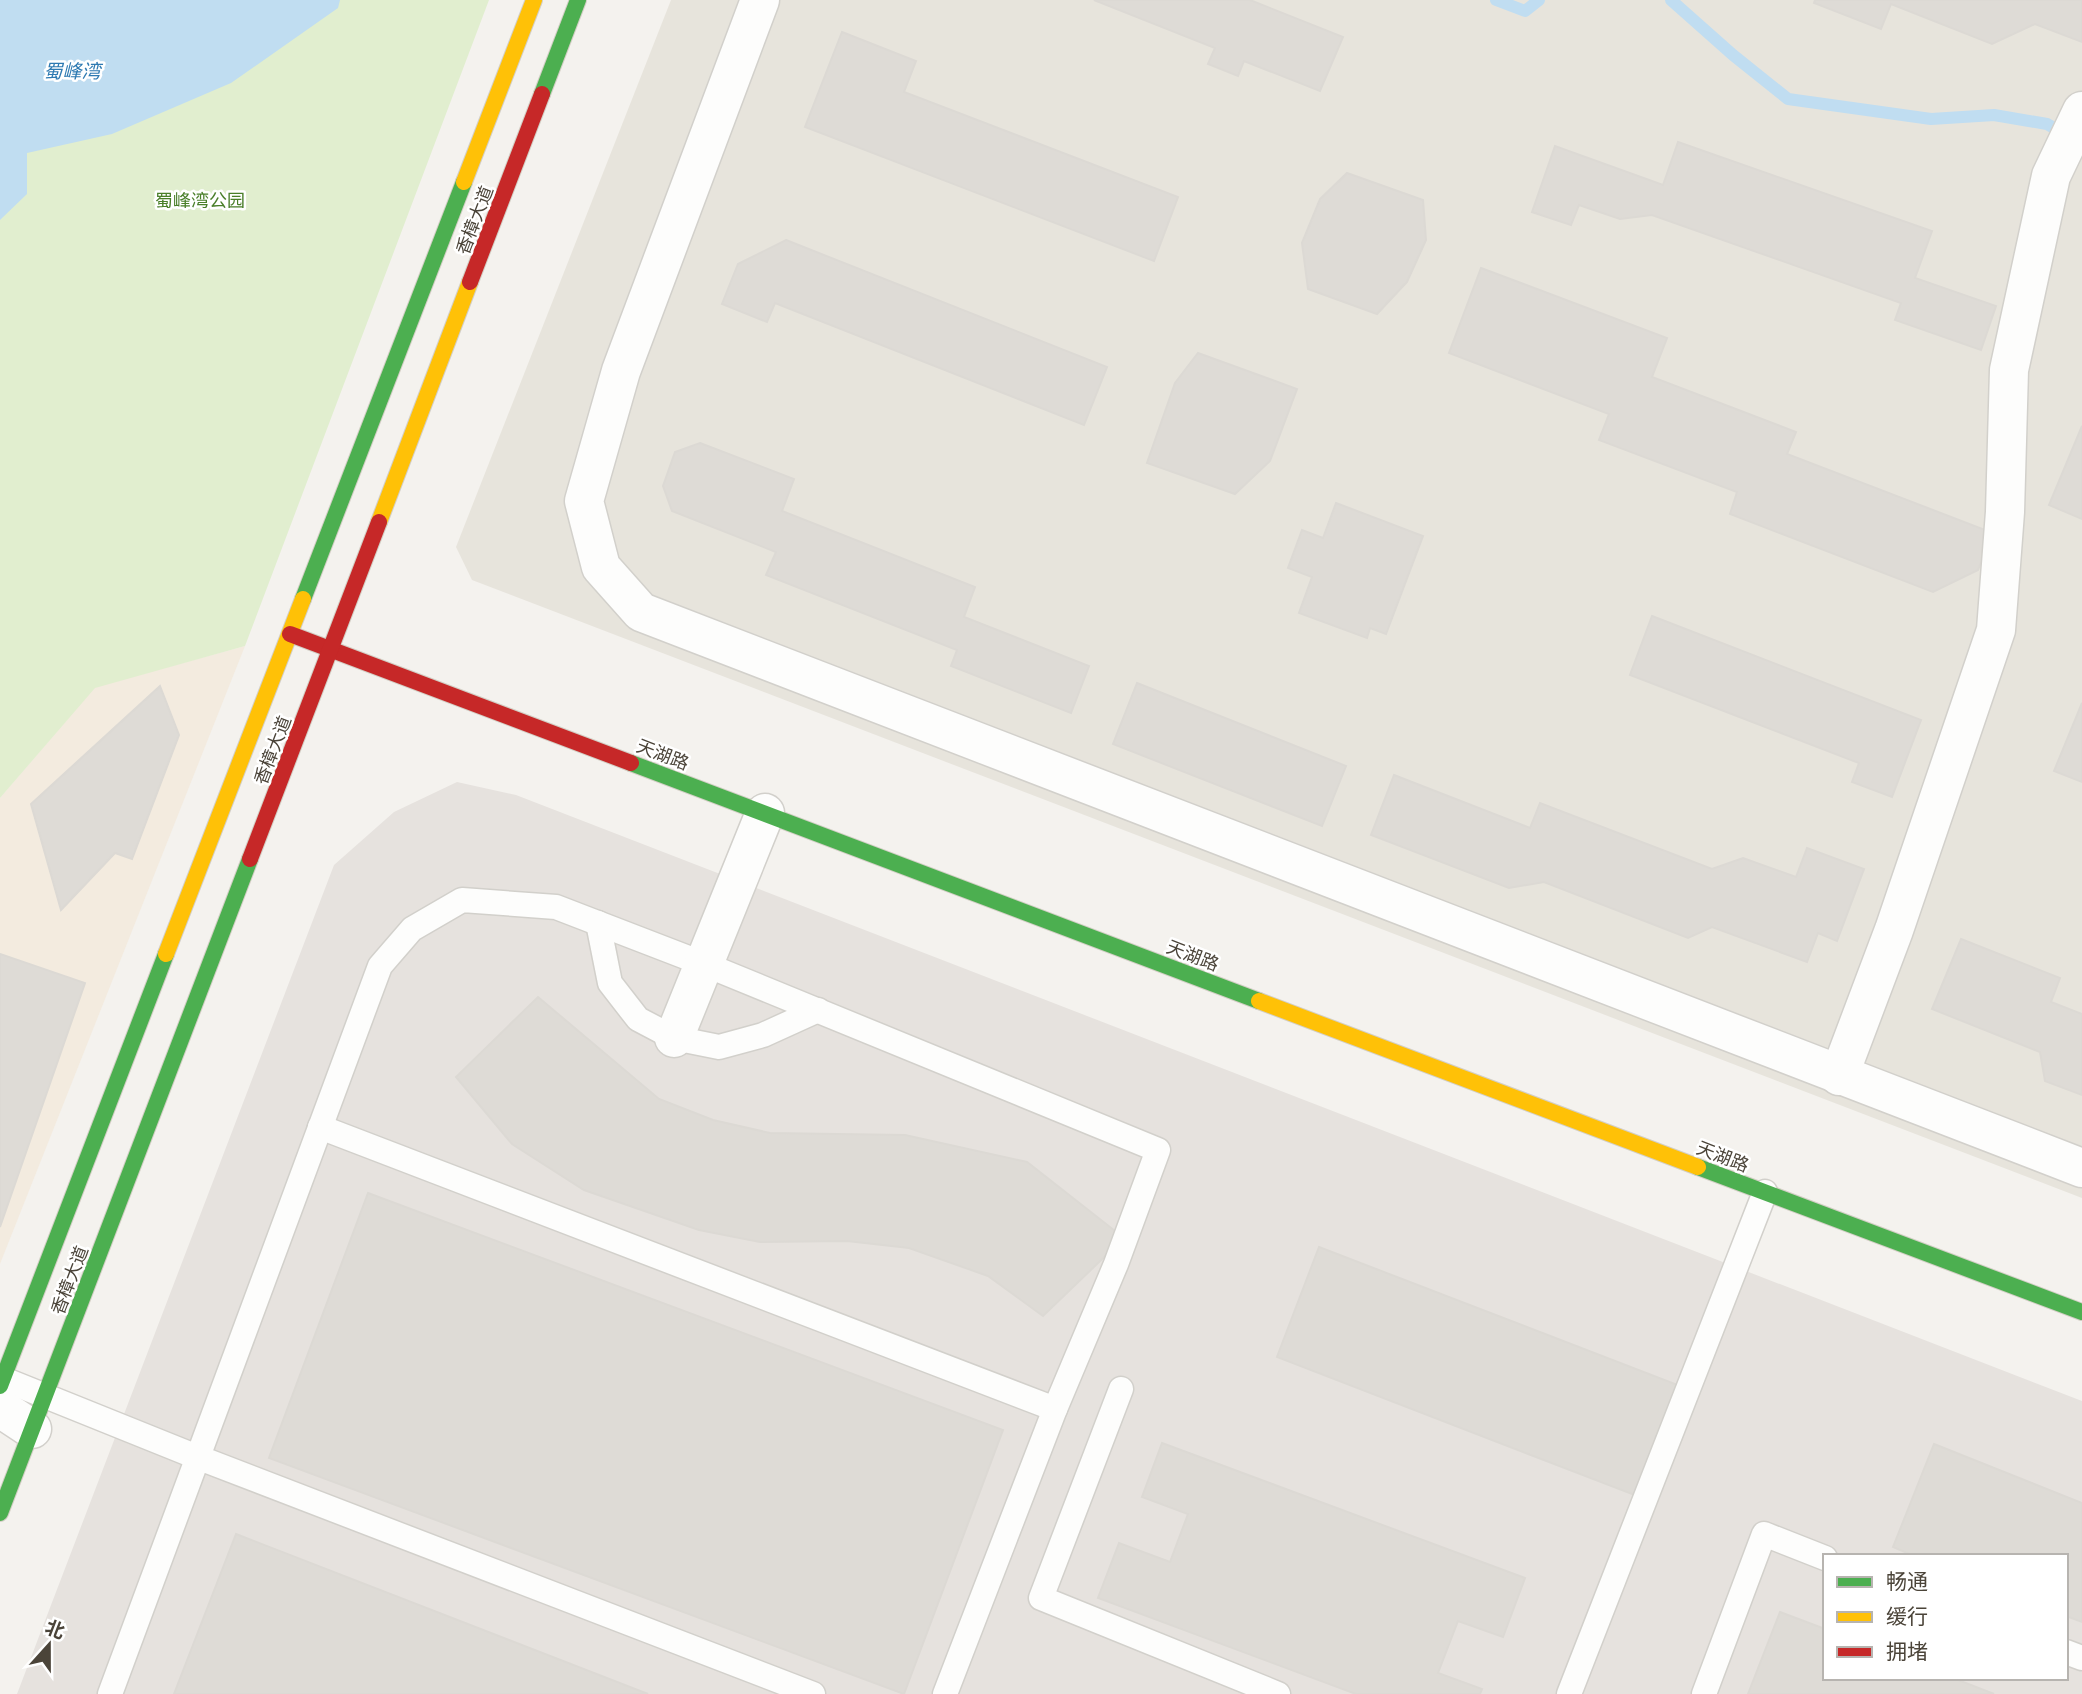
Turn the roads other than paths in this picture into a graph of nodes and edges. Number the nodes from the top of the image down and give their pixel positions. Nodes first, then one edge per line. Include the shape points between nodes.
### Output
1 (534, 0) edge
2 (578, 0) edge
3 (760, 0) edge
4 (2074, 129) edge
5 (290, 634) junction
6 (331, 649) junction
7 (765, 813) junction
8 (598, 923) junction
9 (704, 964) junction
10 (818, 1010) junction
11 (674, 1038) junction
12 (1839, 1076) junction
13 (320, 1127) junction
14 (2082, 1168) edge
15 (1765, 1192) junction
16 (2082, 1312) edge
17 (1121, 1389) dead end
18 (1, 1391) edge
19 (1055, 1409) junction
20 (39, 1413) junction
21 (197, 1457) junction
22 (0, 1513) edge
23 (1823, 1557) edge
24 (110, 1694) edge
25 (813, 1694) edge
26 (945, 1694) edge
27 (1278, 1694) edge
28 (1569, 1694) edge
29 (1704, 1694) edge

1 - 5 street, 香樟大道
2 - 6 street, 香樟大道
3 - 12 street via 621,372 584,500 601,567 641,612
4 - 12 street via 2050,176 2009,370 2006,512 1996,631
5 - 6 street, 天湖路
5 - 18 street, 香樟大道
6 - 7 street, 天湖路
6 - 20 street, 香樟大道
7 - 9 street
7 - 15 street, 天湖路
8 - 9 lane
8 - 11 lane via 610,983 638,1019
8 - 13 lane via 556,907 462,900 412,929 380,966
9 - 10 lane
9 - 11 street
10 - 11 lane via 763,1035 719,1047
10 - 19 lane via 1158,1150
12 - 14 street
13 - 19 lane
13 - 21 lane
15 - 16 street, 天湖路
15 - 28 lane
17 - 27 lane via 1041,1598
18 - 20 street
19 - 26 lane
20 - 21 lane
20 - 22 street, 香樟大道
21 - 24 lane
21 - 25 lane
23 - 29 lane via 1764,1534

